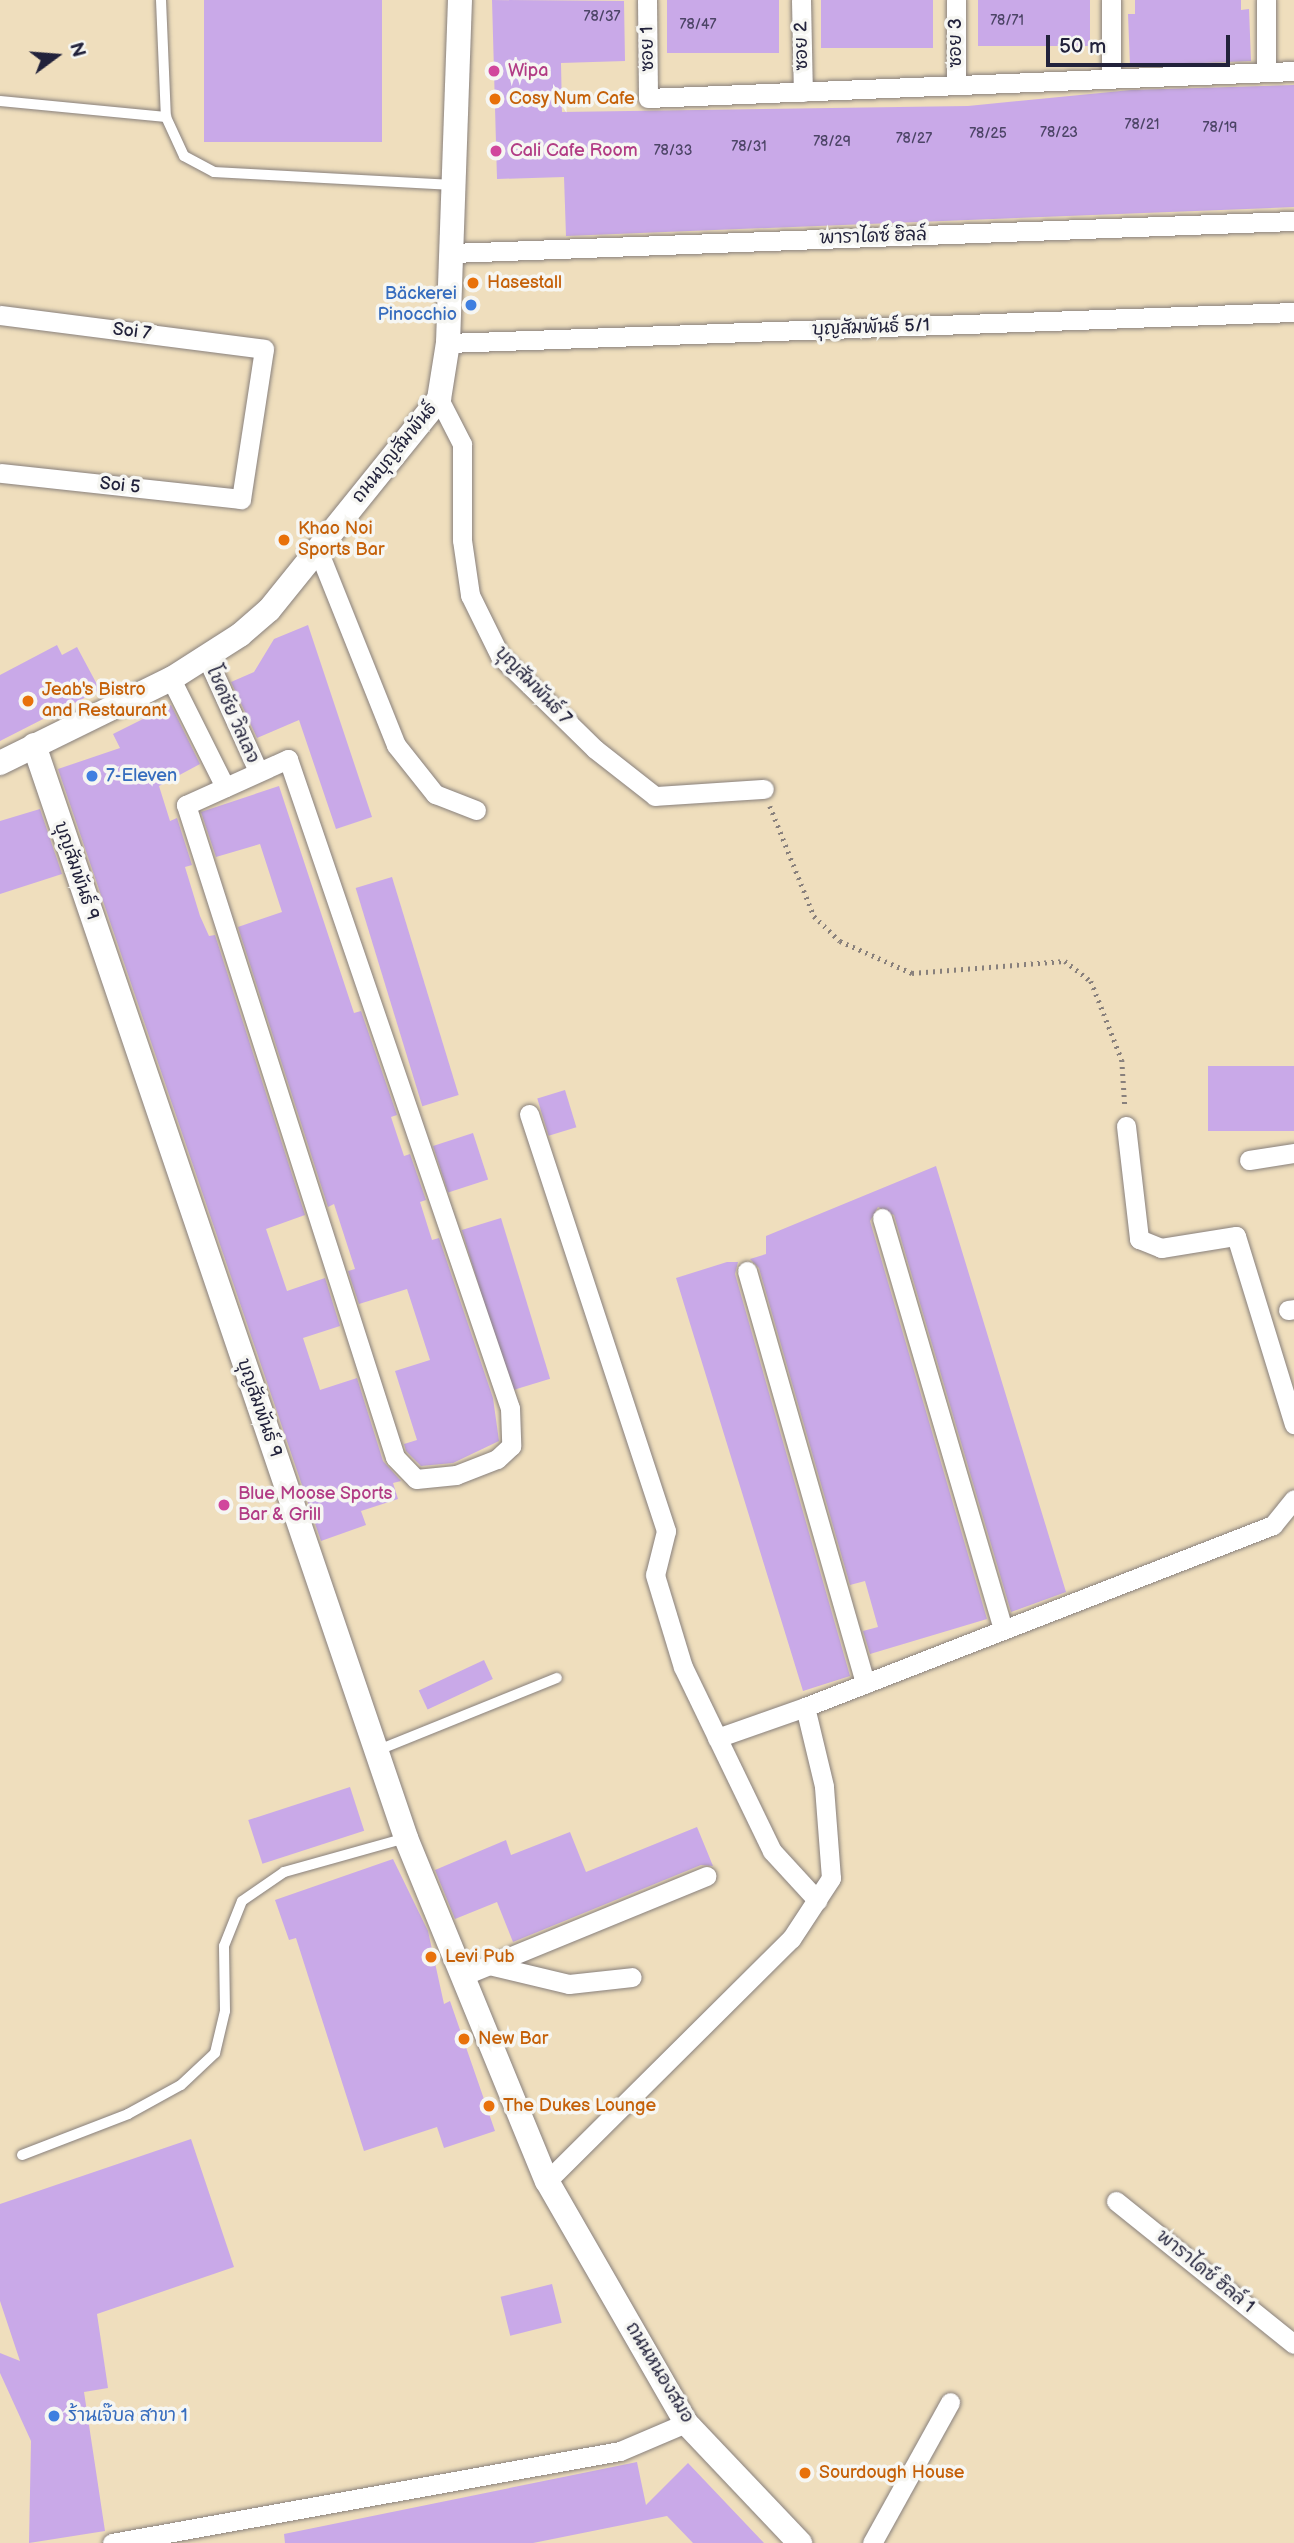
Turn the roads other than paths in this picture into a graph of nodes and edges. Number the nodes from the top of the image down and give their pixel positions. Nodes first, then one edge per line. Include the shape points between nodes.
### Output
1 (161, 0) edge
2 (460, 0) edge
3 (647, 0) edge
4 (801, 0) edge
5 (956, 0) edge
6 (1111, 0) edge
7 (1266, 0) edge
8 (1294, 71) edge
9 (1266, 72) junction
10 (1111, 78) junction
11 (956, 85) junction
12 (803, 92) junction
13 (0, 101) edge
14 (166, 117) junction
15 (456, 185) junction
16 (1294, 221) edge
17 (452, 253) junction
18 (1294, 312) edge
19 (0, 315) edge
20 (448, 343) junction
21 (439, 399) junction
22 (0, 473) edge
23 (241, 499) joint
24 (318, 550) junction
25 (207, 658) junction
26 (171, 679) junction
27 (34, 745) junction
28 (0, 764) edge
29 (258, 771) junction
30 (225, 787) junction
31 (764, 789) road end
32 (476, 810) dead end
33 (530, 1114) dead end
34 (1126, 1126) road end
35 (1294, 1153) edge
36 (1249, 1160) dead end
37 (882, 1218) dead end
38 (747, 1271) dead end
39 (1294, 1424) edge
40 (1294, 1499) edge
41 (1002, 1626) junction
42 (557, 1678) dead end
43 (864, 1683) junction
44 (805, 1707) junction
45 (717, 1738) junction
46 (376, 1752) junction
47 (406, 1838) junction
48 (706, 1876) dead end
49 (817, 1900) junction
50 (489, 1965) junction
51 (465, 1975) junction
52 (632, 1976) dead end
53 (22, 2155) dead end
54 (547, 2181) junction
55 (1116, 2200) dead end
56 (1294, 2344) edge
57 (950, 2402) dead end
58 (686, 2423) junction
59 (112, 2543) edge
60 (800, 2543) edge
61 (872, 2543) edge

1 - 14 lane
2 - 15 street, ถนนบุญสัมพันธ์
3 - 12 street, ซอย 1 via 648,98
4 - 12 street, ซอย 2
5 - 11 street, ซอย 3
6 - 10 street
7 - 9 street
8 - 9 street
9 - 10 street
10 - 11 street
11 - 12 street
13 - 14 lane
14 - 15 lane via 184,156 214,172
15 - 17 street, ถนนบุญสัมพันธ์
16 - 17 street, พาราไดซ์ ฮิลล์
17 - 20 street, ถนนบุญสัมพันธ์
18 - 20 street, บุญสัมพันธ์ 5/1
19 - 23 street, Soi 7 via 264,349
20 - 21 street, ถนนบุญสัมพันธ์
21 - 24 street, ถนนบุญสัมพันธ์
21 - 31 street, บุญสัมพันธ์ 7 via 462,444 462,540 470,595 500,656 595,749 655,796
22 - 23 street, Soi 5
24 - 25 street, ถนนบุญสัมพันธ์ via 269,610
24 - 32 street via 396,744 435,794
25 - 26 street, ถนนบุญสัมพันธ์
25 - 29 street, โชคชัย วิลเลจ
26 - 27 street, ถนนบุญสัมพันธ์
26 - 30 street
27 - 28 street, ถนนบุญสัมพันธ์
27 - 46 street, บุญสัมพันธ์ 9
29 - 30 street
29 - 30 street via 288,759 510,1408 511,1446 497,1459 456,1475 416,1479 395,1457 383,1423 186,805
33 - 45 street via 666,1531 655,1575 683,1667
34 - 39 street via 1139,1238 1161,1248 1236,1236
35 - 36 street
37 - 41 street
38 - 43 street
40 - 41 street via 1273,1525
41 - 43 street
42 - 46 lane
43 - 44 street
44 - 45 street
44 - 49 street via 824,1786 831,1878
45 - 49 street via 772,1850
46 - 47 street, บุญสัมพันธ์ 9
47 - 51 street, บุญสัมพันธ์ 9
47 - 53 lane via 284,1872 242,1901 224,1946 225,2011 215,2053 181,2085 128,2114
48 - 50 street
49 - 54 street via 791,1939
50 - 51 street
50 - 52 street via 569,1984
51 - 54 street, บุญสัมพันธ์ 9
54 - 58 street, ถนนหนองสมอ
55 - 56 street, พาราไดซ์ ฮิลล์ 1
57 - 61 street
58 - 59 street via 620,2451
58 - 60 street, ถนนหนองสมอ

